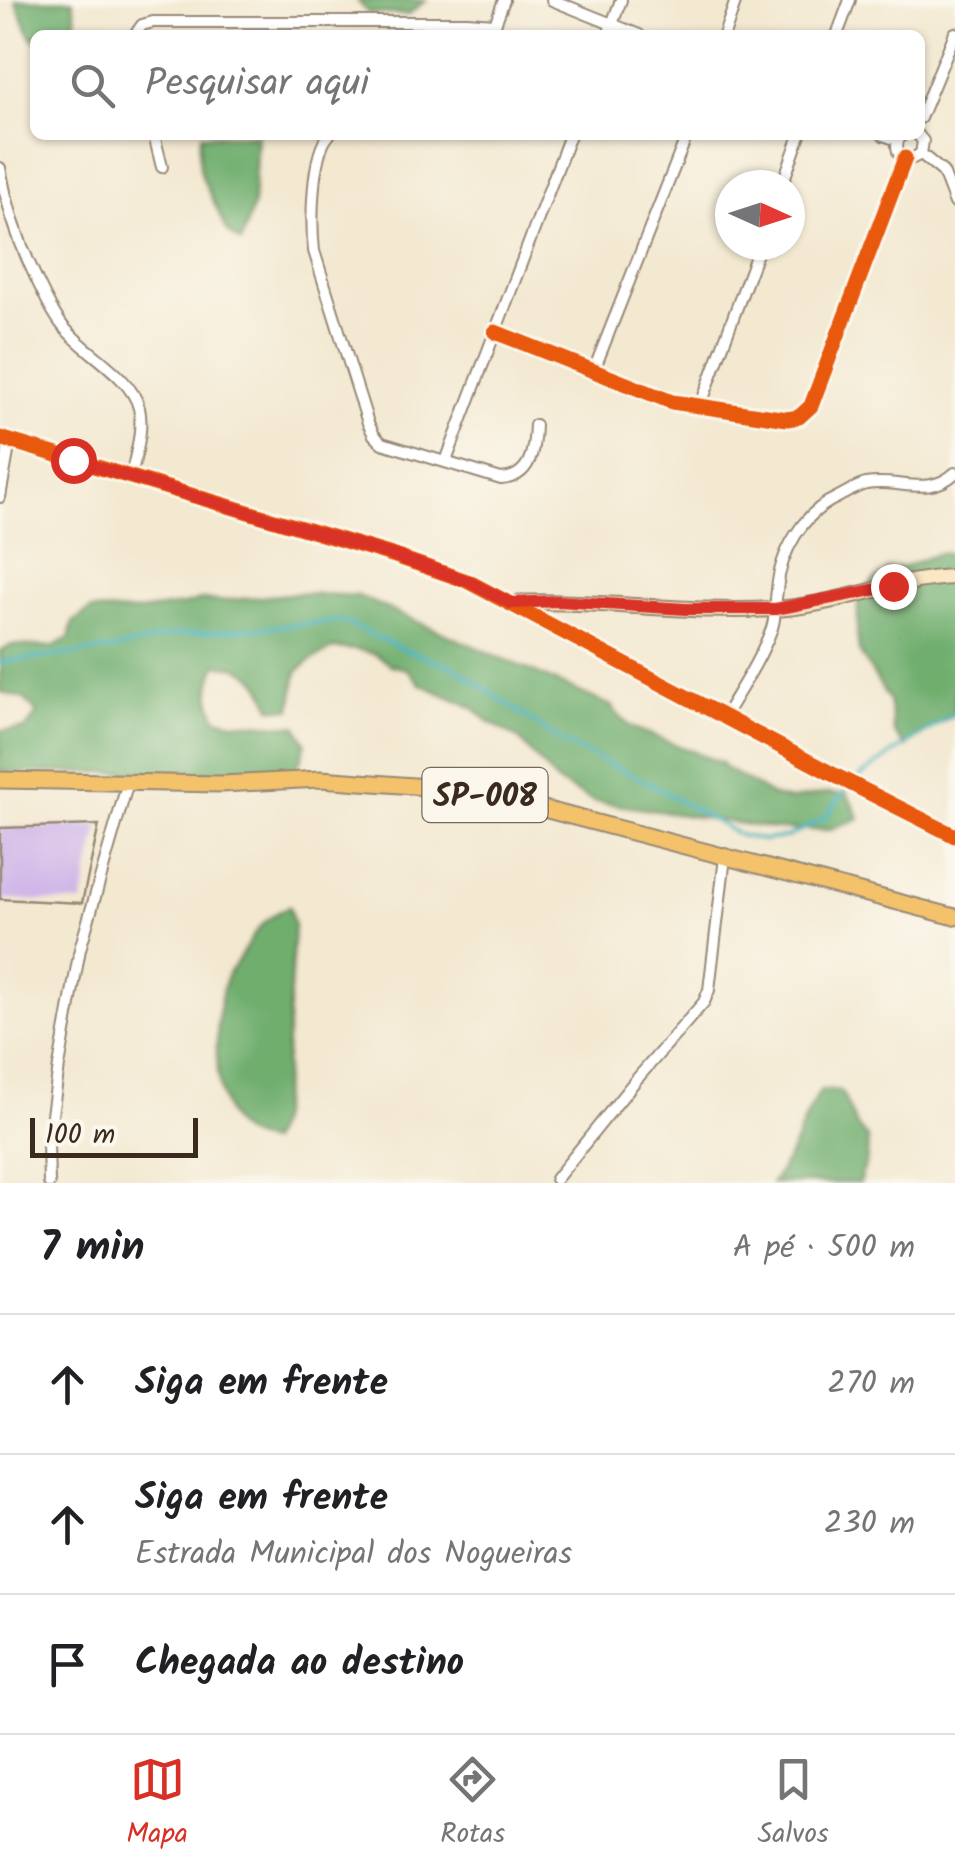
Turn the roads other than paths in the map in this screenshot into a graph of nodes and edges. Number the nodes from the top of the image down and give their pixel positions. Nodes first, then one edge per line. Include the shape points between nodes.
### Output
1 (504, 0) edge
2 (552, 0) edge
3 (621, 0) edge
4 (736, 0) edge
5 (850, 0) edge
6 (612, 23) junction
7 (138, 30) edge
8 (493, 30) edge
9 (610, 30) edge
10 (628, 30) edge
11 (726, 30) edge
12 (839, 30) edge
13 (955, 33) edge
14 (925, 106) edge
15 (155, 140) edge
16 (325, 140) edge
17 (568, 140) edge
18 (685, 140) edge
19 (798, 140) edge
20 (899, 140) edge
21 (922, 140) edge
22 (921, 154) junction
23 (905, 158) junction
24 (0, 168) edge
25 (162, 168) dead end
26 (787, 170) edge
27 (955, 203) edge
28 (754, 260) edge
29 (495, 332) junction
30 (594, 370) junction
31 (700, 406) junction
32 (535, 425) dead end
33 (5, 440) edge
34 (446, 461) junction
35 (955, 473) edge
36 (131, 477) junction
37 (0, 497) edge
38 (955, 577) edge
39 (510, 603) junction
40 (776, 609) junction
41 (724, 717) junction
42 (0, 780) edge
43 (128, 782) junction
44 (955, 836) edge
45 (725, 857) junction
46 (955, 917) edge
47 (556, 1179) dead end
48 (48, 1183) edge

1 - 8 street
2 - 6 street
3 - 6 street
4 - 11 street
5 - 12 street
6 - 9 street
6 - 10 street
7 - 8 street via 153,22 466,22
13 - 14 street
15 - 25 street
16 - 34 street via 311,222 314,251 368,423 382,443
17 - 29 street
18 - 30 street
19 - 26 street
20 - 23 street via 896,147
21 - 22 street
22 - 23 street
22 - 27 street via 943,172
23 - 31 street via 811,406 788,419
24 - 36 street via 17,238 42,291 60,322 131,390 139,408
28 - 31 street
29 - 30 street
29 - 34 street
30 - 31 street via 672,402
32 - 34 street via 534,444 515,478
33 - 36 street
33 - 37 street
35 - 40 street via 941,484 865,484 831,499 791,540 780,567
36 - 39 street via 392,555
38 - 40 street
39 - 40 street
39 - 41 street
40 - 41 street via 760,656
41 - 44 street
42 - 43 main road, SP-008
43 - 45 main road, SP-008 via 321,779 482,794
43 - 48 street via 80,949 48,1143
45 - 46 main road, SP-008
45 - 47 street via 704,1002

